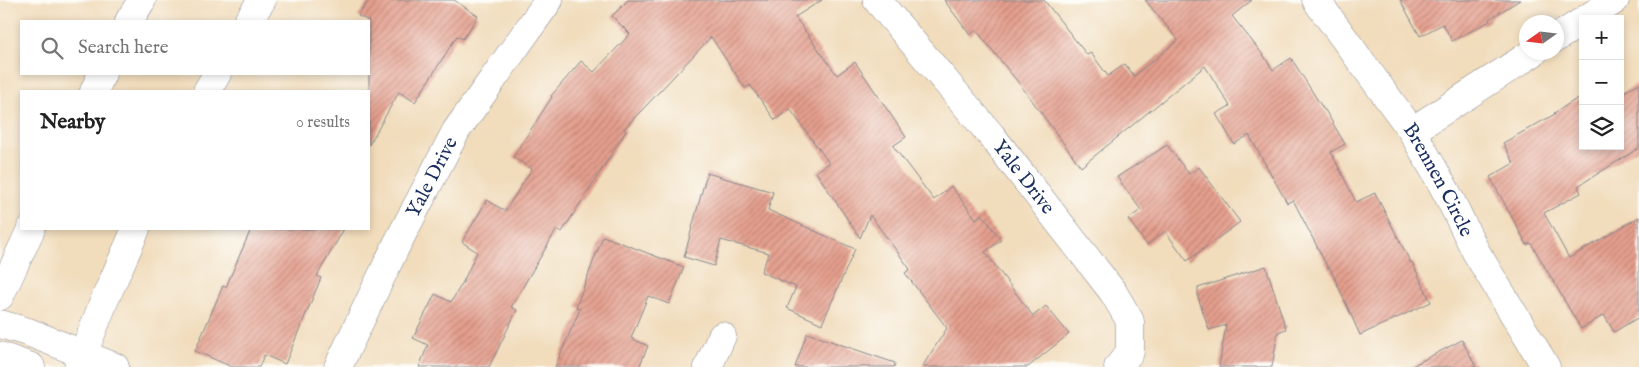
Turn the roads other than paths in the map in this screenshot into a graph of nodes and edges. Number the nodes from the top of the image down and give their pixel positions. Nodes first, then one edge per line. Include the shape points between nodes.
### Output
1 (142, 0) edge
2 (262, 0) edge
3 (549, 0) edge
4 (877, 0) edge
5 (1316, 0) edge
6 (1615, 0) edge
7 (1592, 15) edge
8 (130, 20) edge
9 (249, 20) edge
10 (1579, 24) edge
11 (1564, 33) edge
12 (1522, 60) edge
13 (102, 75) edge
14 (216, 75) edge
15 (94, 90) edge
16 (208, 90) edge
17 (1412, 131) junction
18 (31, 230) edge
19 (136, 230) edge
20 (0, 296) edge
21 (0, 324) edge
22 (722, 336) dead end
23 (80, 361) edge
24 (115, 367) edge
25 (338, 367) edge
26 (708, 367) edge
27 (1118, 367) edge
28 (1546, 367) edge

1 - 8 street
2 - 9 street
3 - 25 street, Yale Drive via 456,131
4 - 27 street, Yale Drive via 991,135 1113,292 1130,321 1130,352
5 - 17 street, Brennen Circle
6 - 7 street
10 - 11 street
12 - 17 street
13 - 15 street
14 - 16 street
17 - 28 street, Brennen Circle via 1476,252
18 - 20 street
19 - 23 street
21 - 23 street via 28,332
22 - 26 street
23 - 24 street

